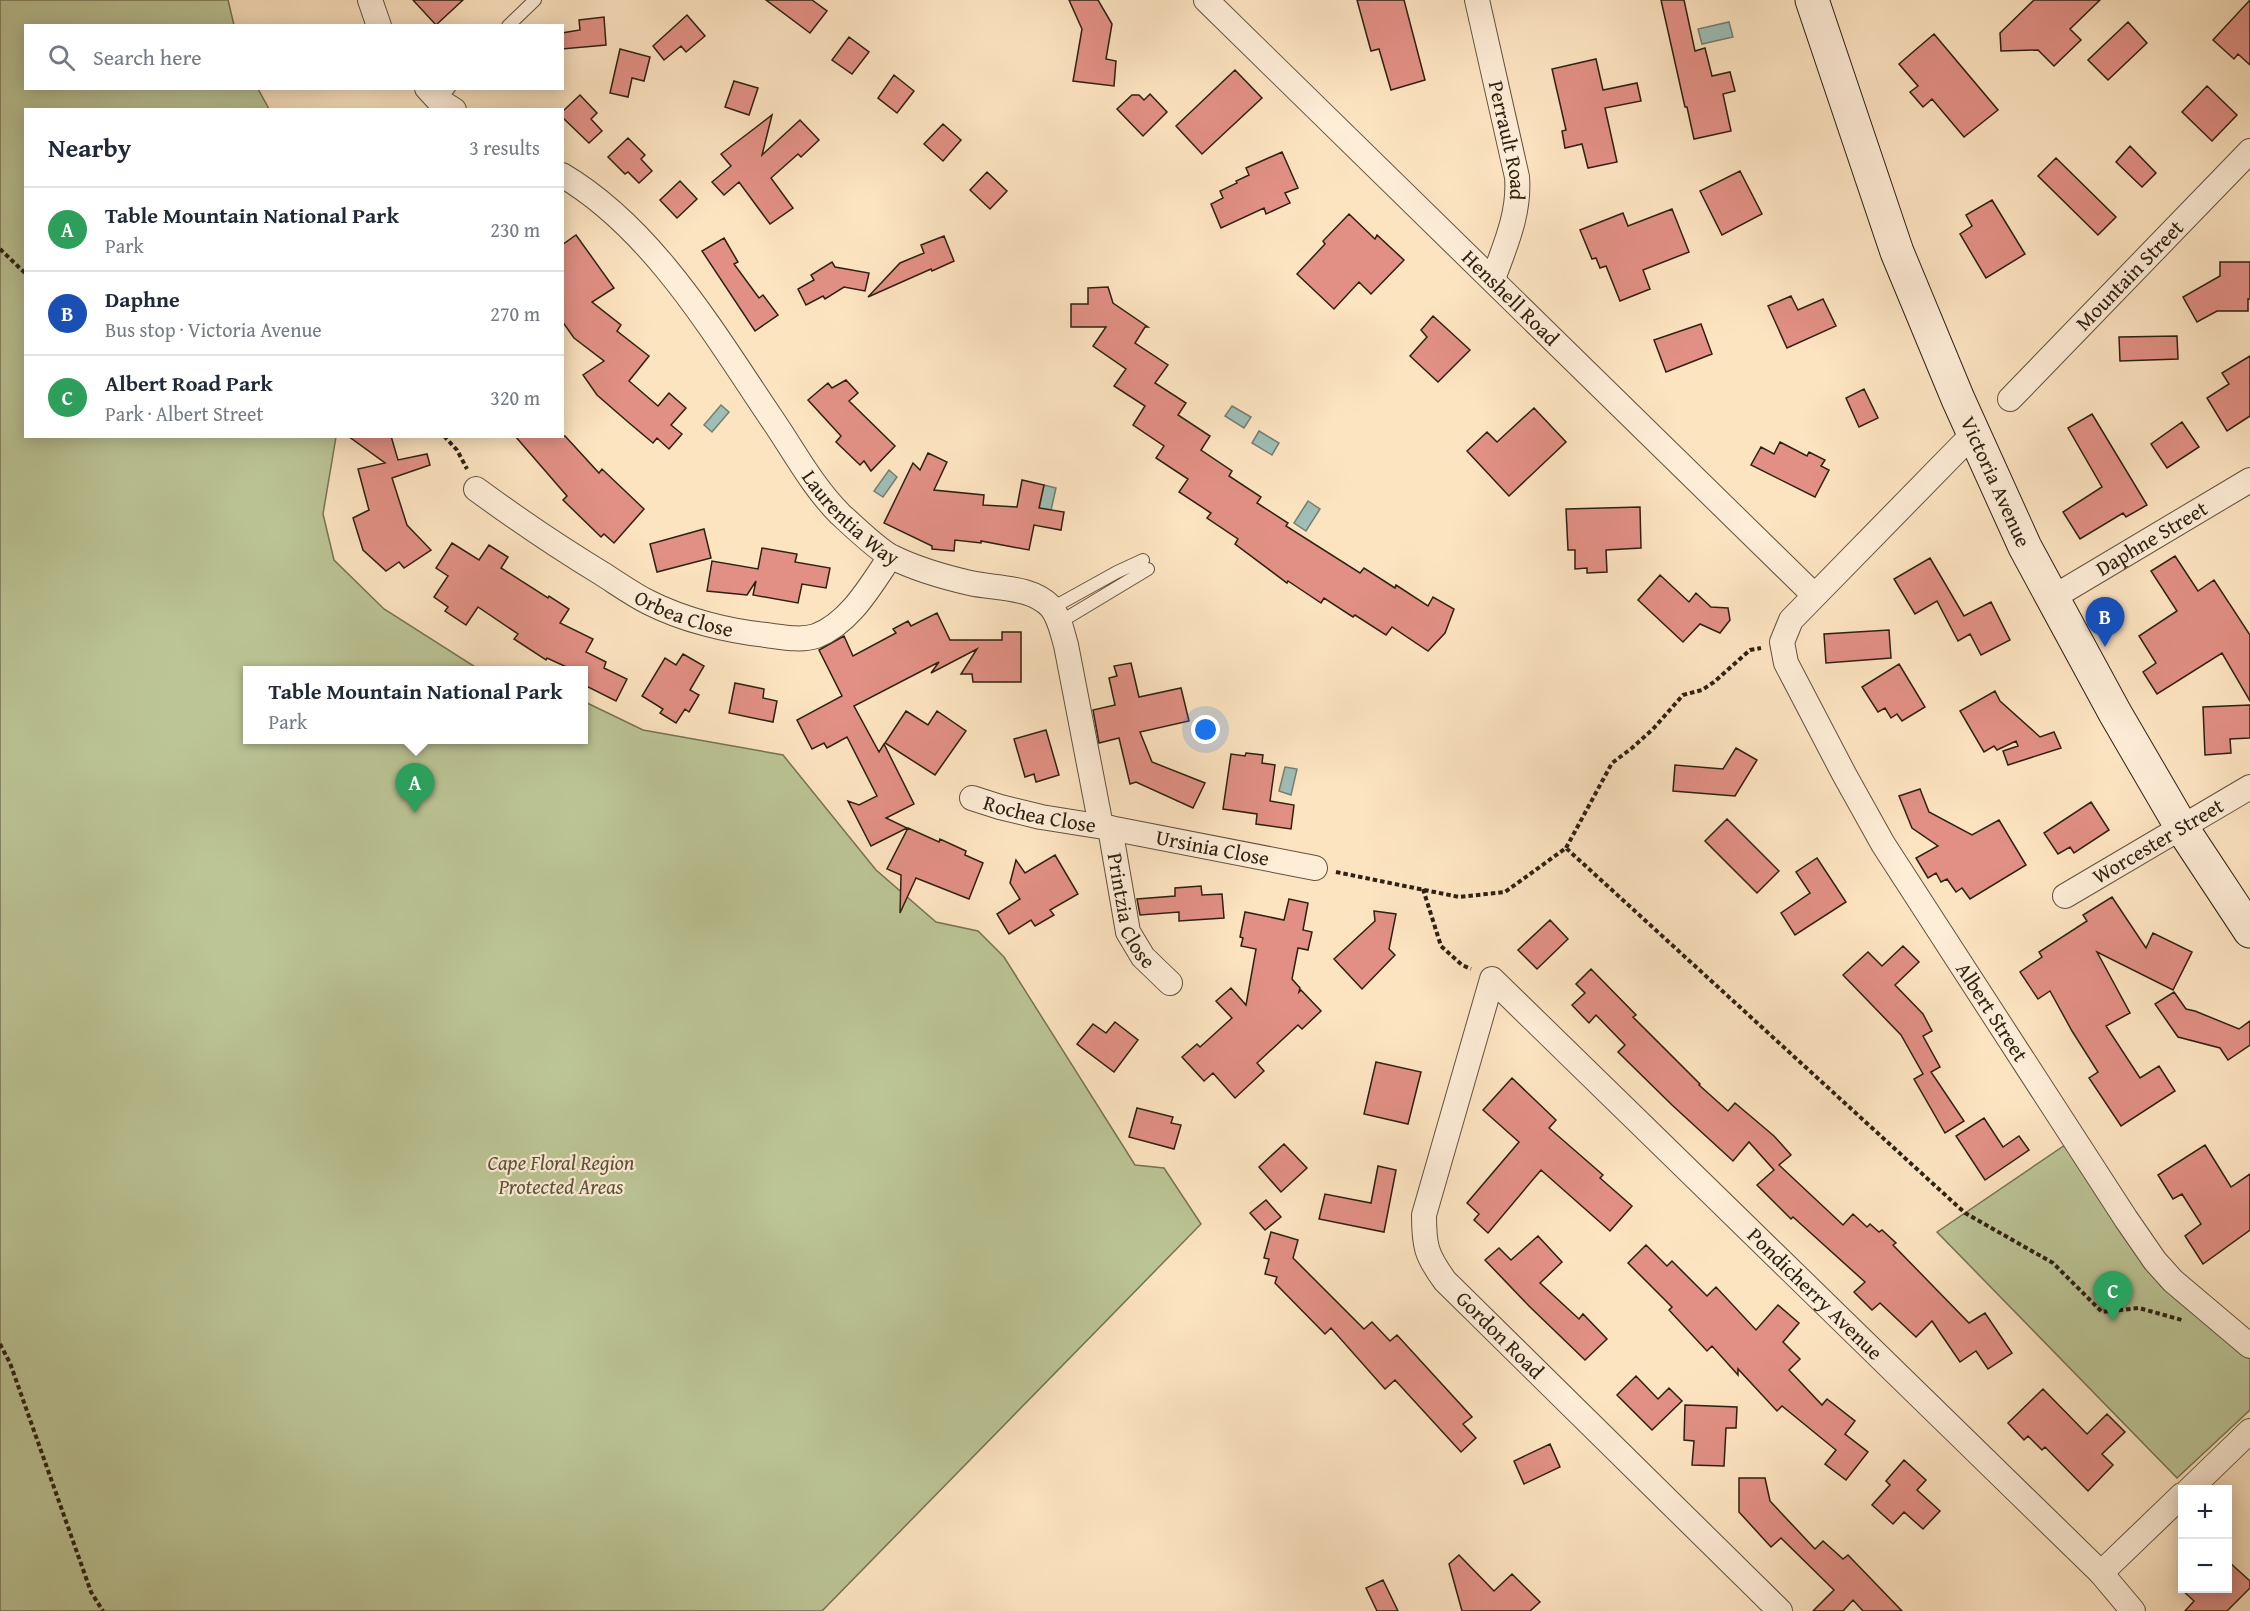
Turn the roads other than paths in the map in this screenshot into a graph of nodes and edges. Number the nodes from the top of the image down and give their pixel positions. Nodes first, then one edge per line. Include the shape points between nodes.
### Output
1 (370, 0) edge
2 (534, 0) edge
3 (1206, 0) edge
4 (1477, 0) edge
5 (1812, 0) edge
6 (378, 24) edge
7 (510, 24) edge
8 (2250, 152) edge
9 (564, 175) edge
10 (1493, 279) junction
11 (2010, 399) dead end
12 (1973, 434) junction
13 (2250, 480) edge
14 (476, 489) road end
15 (891, 557) junction
16 (1146, 564) dead end
17 (1814, 595) junction
18 (2052, 598) junction
19 (1056, 615) junction
20 (2250, 787) edge
21 (972, 798) dead end
22 (1105, 827) junction
23 (2182, 828) junction
24 (1315, 868) road end
25 (2066, 896) dead end
26 (2250, 931) edge
27 (1492, 979) joint
28 (1170, 983) dead end
29 (2250, 1346) edge
30 (2250, 1431) edge
31 (2194, 1485) edge
32 (2178, 1499) edge
33 (2101, 1573) junction
34 (1780, 1611) edge
35 (2133, 1611) edge

1 - 6 street
2 - 7 lane
3 - 10 street, Henshell Road
4 - 10 street, Perrault Road via 1518,189 1515,212
5 - 12 street, Victoria Avenue via 1897,252
8 - 11 street, Mountain Street
9 - 15 street, Laurentia Way via 611,209 642,239 696,310 823,495
10 - 17 street, Henshell Road
12 - 17 street
12 - 18 street, Victoria Avenue
13 - 18 street, Daphne Street
14 - 15 street, Orbea Close via 526,526 649,603 744,633 798,638 824,632 865,594
15 - 19 street, Laurentia Way via 943,576 1024,591
16 - 19 lane via 1117,572
17 - 29 street, Albert Street via 1791,620 1782,642 1786,663 1883,844 2155,1261
18 - 23 street, Victoria Avenue
19 - 22 street
20 - 23 street, Worcester Street
21 - 22 street, Rochea Close via 1041,817
22 - 24 street, Ursinia Close
22 - 28 street, Printzia Close via 1128,932 1143,957
23 - 25 street, Worcester Street
23 - 26 street, Victoria Avenue
27 - 33 street, Pondicherry Avenue
27 - 34 street, Gordon Road via 1424,1215 1424,1240 1430,1261 1445,1281
30 - 31 street
32 - 33 street
33 - 35 street, Pondicherry Avenue

